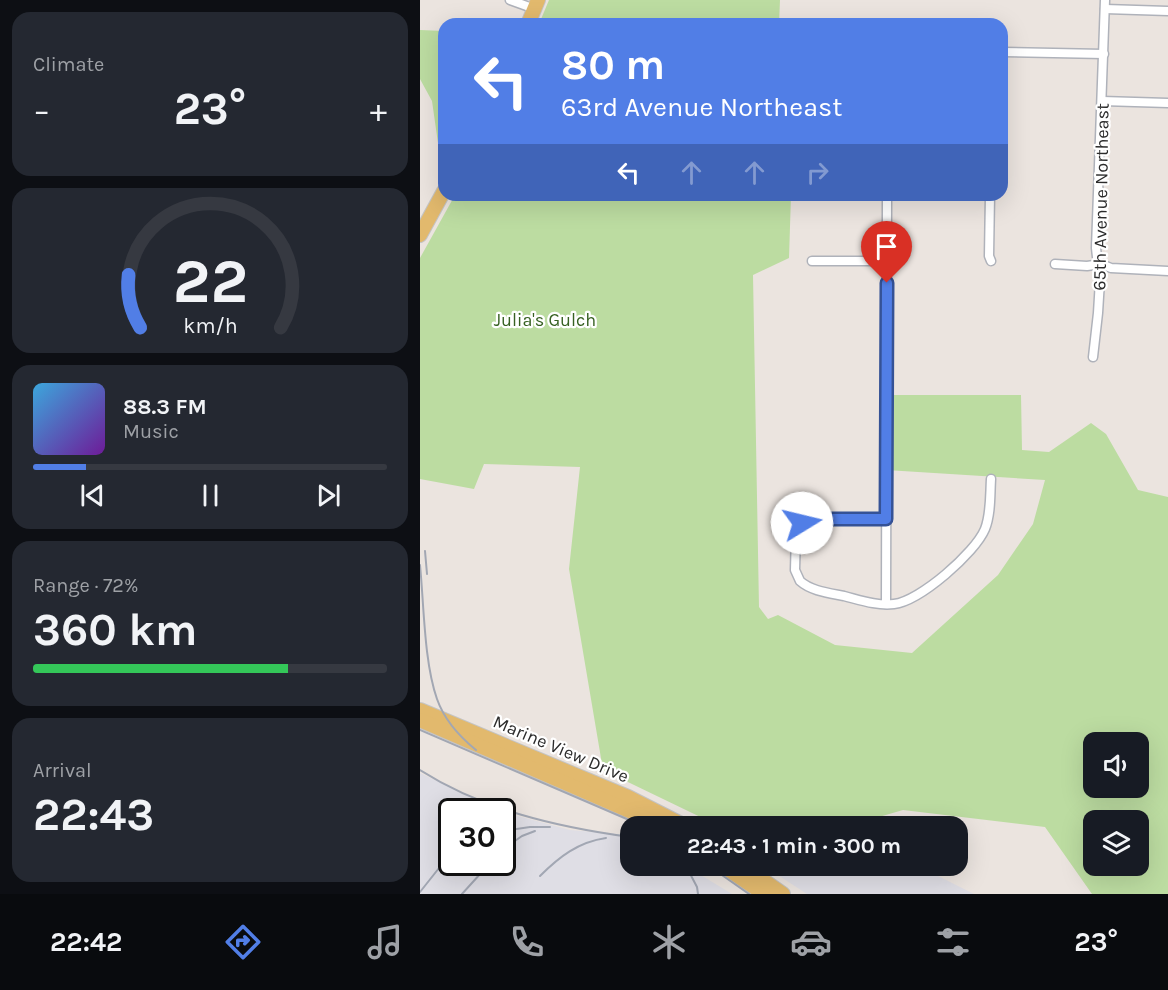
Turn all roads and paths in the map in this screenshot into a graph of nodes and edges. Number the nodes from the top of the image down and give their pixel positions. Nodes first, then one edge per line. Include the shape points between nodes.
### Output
1 (510, 0) edge
2 (1105, 4) edge
3 (536, 5) edge
4 (1168, 11) edge
5 (1008, 52) edge
6 (1104, 54) junction
7 (1102, 101) junction
8 (1168, 102) edge
9 (439, 201) edge
10 (887, 201) edge
11 (990, 201) edge
12 (420, 235) edge
13 (812, 261) dead end
14 (887, 261) junction
15 (992, 261) dead end
16 (1055, 264) dead end
17 (1101, 264) junction
18 (1168, 271) edge
19 (1093, 357) dead end
20 (991, 479) dead end
21 (886, 519) junction
22 (886, 604) junction
23 (420, 710) edge
24 (420, 720) edge
25 (641, 816) edge
26 (666, 816) edge
27 (738, 876) edge
28 (757, 876) edge
29 (764, 894) edge
30 (783, 894) edge

1 - 3 street
2 - 4 street
2 - 6 street, 65th Avenue Northeast
5 - 6 street
6 - 7 street, 65th Avenue Northeast
7 - 8 street
7 - 17 street, 65th Avenue Northeast via 1096,248
9 - 12 main road
10 - 14 street
11 - 15 street
13 - 14 street
14 - 21 street
16 - 17 street
17 - 18 street
17 - 19 street, 65th Avenue Northeast
20 - 22 street via 987,524 973,549 920,594
21 - 22 street
21 - 22 street via 815,519 802,523 796,533 795,570 802,584 815,589
23 - 26 main road, Marine View Drive
24 - 25 main road, Marine View Drive
27 - 29 main road
28 - 30 main road

